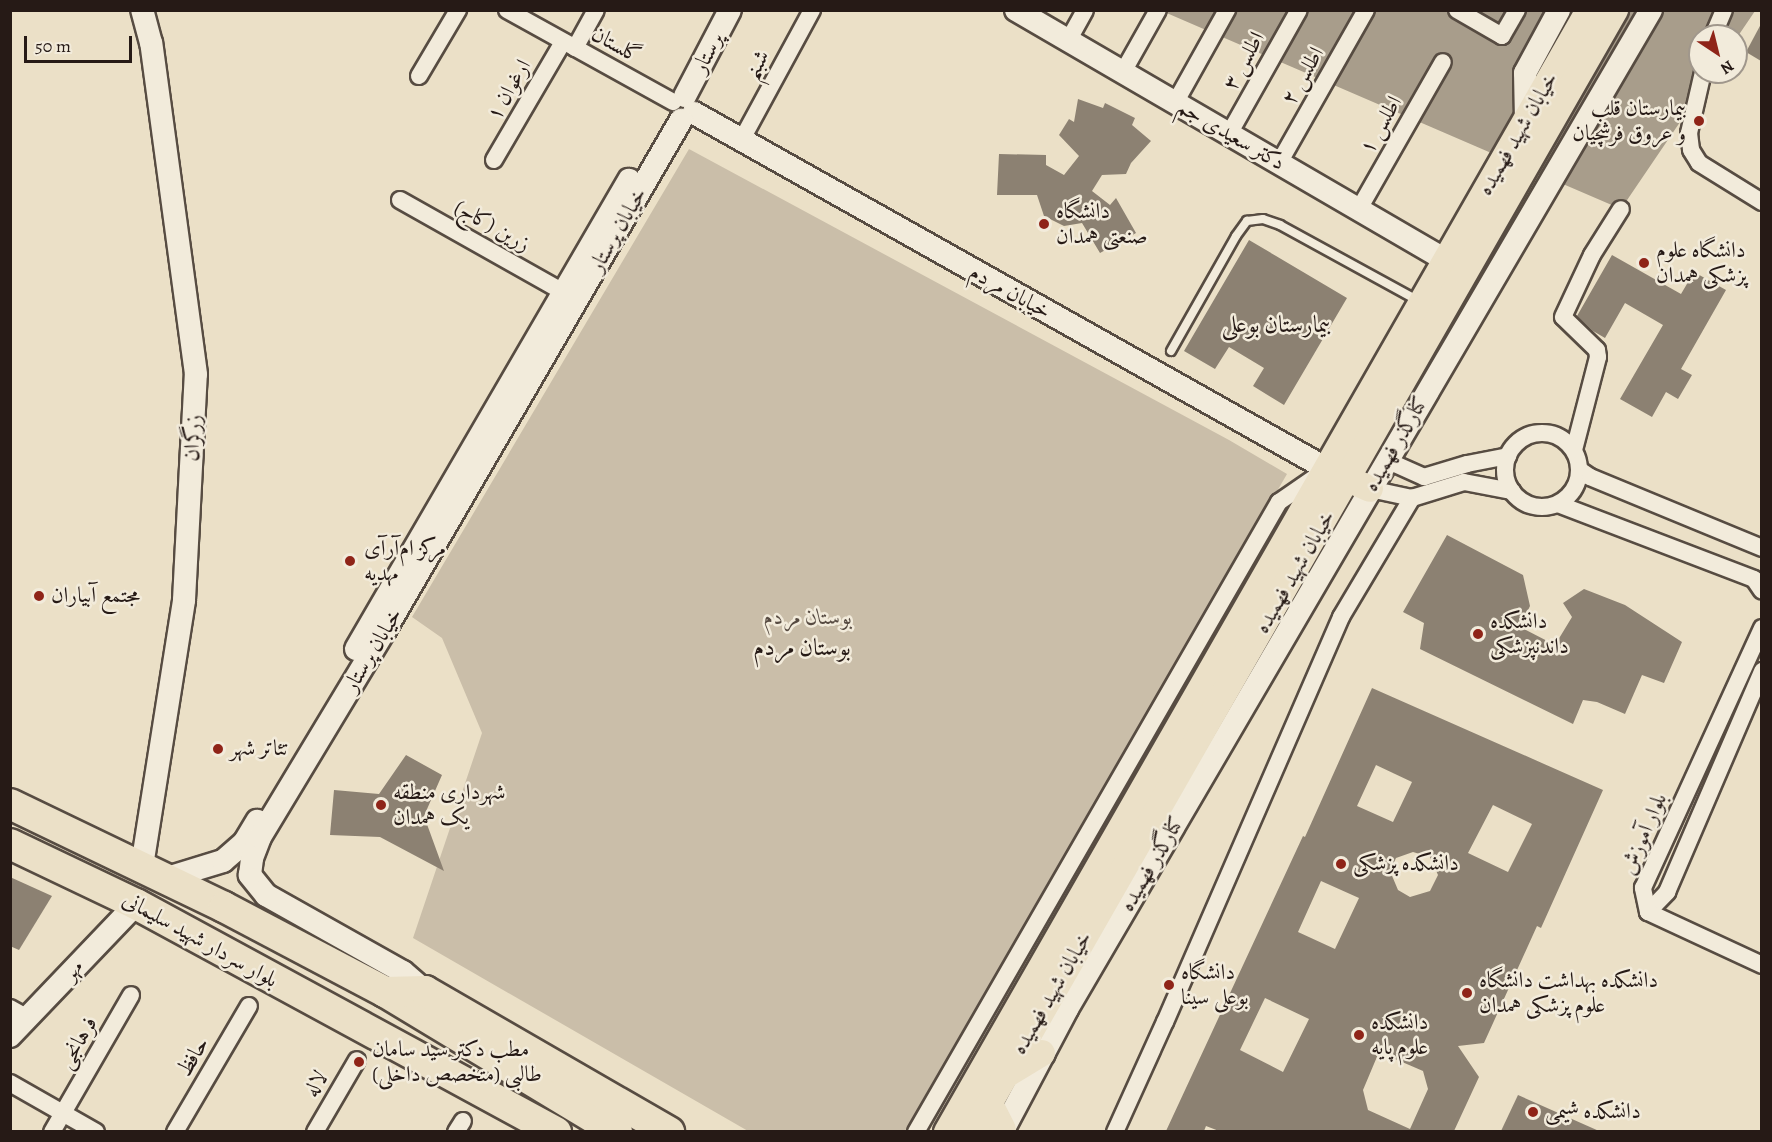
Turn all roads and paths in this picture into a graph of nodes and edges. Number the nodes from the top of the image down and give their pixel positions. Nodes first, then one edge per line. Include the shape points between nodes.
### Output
1 (142, 10) edge
2 (458, 10) edge
3 (507, 10) edge
4 (596, 10) edge
5 (730, 10) edge
6 (812, 10) edge
7 (1016, 10) edge
8 (1085, 10) edge
9 (1158, 10) edge
10 (1227, 10) edge
11 (1299, 10) edge
12 (1366, 10) edge
13 (1457, 10) edge
14 (1517, 10) edge
15 (1559, 10) edge
16 (1589, 10) edge
17 (1615, 10) edge
18 (1651, 10) edge
19 (1724, 10) edge
20 (1718, 24) edge
21 (1068, 41) junction
22 (569, 45) junction
23 (1443, 62) dead end
24 (1123, 72) junction
25 (419, 76) dead end
26 (1700, 84) edge
27 (1175, 103) junction
28 (681, 108) junction
29 (1526, 120) junction
30 (1229, 134) junction
31 (741, 141) junction
32 (494, 160) dead end
33 (1279, 163) junction
34 (400, 200) dead end
35 (1761, 202) edge
36 (1359, 209) junction
37 (1621, 209) dead end
38 (1443, 258) junction
39 (563, 292) junction
40 (1418, 301) junction
41 (1171, 351) dead end
42 (1574, 450) junction
43 (1508, 456) junction
44 (1386, 460) junction
45 (1580, 470) junction
46 (1340, 475) junction
47 (1512, 491) junction
48 (1412, 498) junction
49 (1558, 504) junction
50 (1761, 548) edge
51 (1761, 591) edge
52 (1761, 628) edge
53 (1761, 670) edge
54 (1689, 787) junction
55 (1707, 795) junction
56 (10, 804) edge
57 (10, 844) edge
58 (153, 873) junction
59 (136, 904) junction
60 (1648, 912) junction
61 (1761, 965) edge
62 (385, 992) junction
63 (425, 992) junction
64 (131, 995) dead end
65 (249, 1006) dead end
66 (19, 1013) edge
67 (10, 1036) edge
68 (386, 1041) junction
69 (1042, 1053) junction
70 (357, 1060) dead end
71 (1003, 1077) junction
72 (10, 1083) edge
73 (988, 1102) junction
74 (63, 1113) junction
75 (1003, 1130) edge
76 (52, 1131) edge
77 (96, 1131) edge
78 (175, 1131) edge
79 (315, 1131) edge
80 (526, 1131) edge
81 (556, 1131) edge
82 (617, 1131) edge
83 (669, 1131) edge
84 (916, 1131) edge
85 (947, 1131) edge
86 (973, 1131) edge
87 (1115, 1131) edge

1 - 58 street, زرگران via 151,44 196,374 184,600
2 - 25 street
3 - 22 street, گلستان
4 - 22 street, ارغوان ۱
5 - 28 street, پرستار
6 - 31 street, شبنم
7 - 21 street, دکتر سعیدی جم
8 - 21 street
9 - 24 street
10 - 27 street
11 - 30 street, اطلس ۳
12 - 33 street, اطلس ۲
13 - 14 street via 1502,36
15 - 29 street via 1525,74
16 - 29 main road, خیابان شهید فهمیده
17 - 46 main road, خیابان شهید فهمیده
18 - 44 street, کنارگذر فهمیده
19 - 20 street
21 - 24 street, دکتر سعیدی جم
22 - 28 street, گلستان
22 - 32 street, ارغوان ۱
23 - 36 street, اطلس ۱
24 - 27 street, دکتر سعیدی جم
26 - 35 street via 1689,133 1691,150 1700,163
27 - 30 street, دکتر سعیدی جم
28 - 31 street, خیابان مردم
28 - 39 street, خیابان پرستار
28 - 63 street, خیابان پرستار via 391,620 260,837 252,858 250,875 266,895 403,972
29 - 38 main road, خیابان شهید فهمیده
30 - 33 street, دکتر سعیدی جم
31 - 46 street, خیابان مردم
33 - 36 street, دکتر سعیدی جم
34 - 39 street, زرین (کاج)
36 - 38 street, دکتر سعیدی جم
37 - 42 street via 1592,255 1563,317 1597,350 1598,357
38 - 40 main road, خیابان شهید فهمیده
39 - 58 street, خیابان پرستار via 244,843 224,861
40 - 41 lane via 1280,225 1263,219 1247,221
40 - 46 main road, خیابان شهید فهمیده
42 - 43 street via 1545,433 1523,439
42 - 45 street
43 - 44 street via 1424,477
43 - 47 street via 1505,468
44 - 46 street, کنارگذر فهمیده
45 - 49 street via 1574,490
45 - 50 street
46 - 48 street
46 - 69 street, کنارگذر فهمیده
46 - 71 main road, خیابان شهید فهمیده
46 - 84 street, کنارگذر فهمیده via 1279,502
46 - 85 main road, خیابان شهید فهمیده
47 - 48 street via 1464,482
47 - 49 street via 1518,499 1537,507
48 - 87 street via 1341,617
49 - 51 street via 1754,579
52 - 54 street, بلوار آموزش
53 - 55 street, بلوار آموزش
54 - 55 street
54 - 60 street, بلوار آموزش via 1643,888
55 - 60 street, بلوار آموزش via 1667,892
56 - 58 highway, بلوار سردار شهید سلیمانی
57 - 59 highway, بلوار سردار شهید سلیمانی
58 - 62 highway, بلوار سردار شهید سلیمانی
59 - 66 street, مهر
59 - 68 highway, بلوار سردار شهید سلیمانی
60 - 61 street
62 - 63 highway
62 - 82 highway, بلوار سردار شهید سلیمانی
63 - 83 highway
64 - 74 street, فرهانجی
65 - 78 street, حافظ
66 - 67 street, مهر
68 - 80 highway via 477,1104
68 - 81 highway
69 - 71 main road
69 - 75 street, کنارگذر فهمیده
70 - 79 street, لاله
71 - 73 main road, خیابان شهید فهمیده
72 - 74 street
73 - 75 main road
73 - 86 main road, خیابان شهید فهمیده
74 - 76 street, فرهانجی
74 - 77 street

